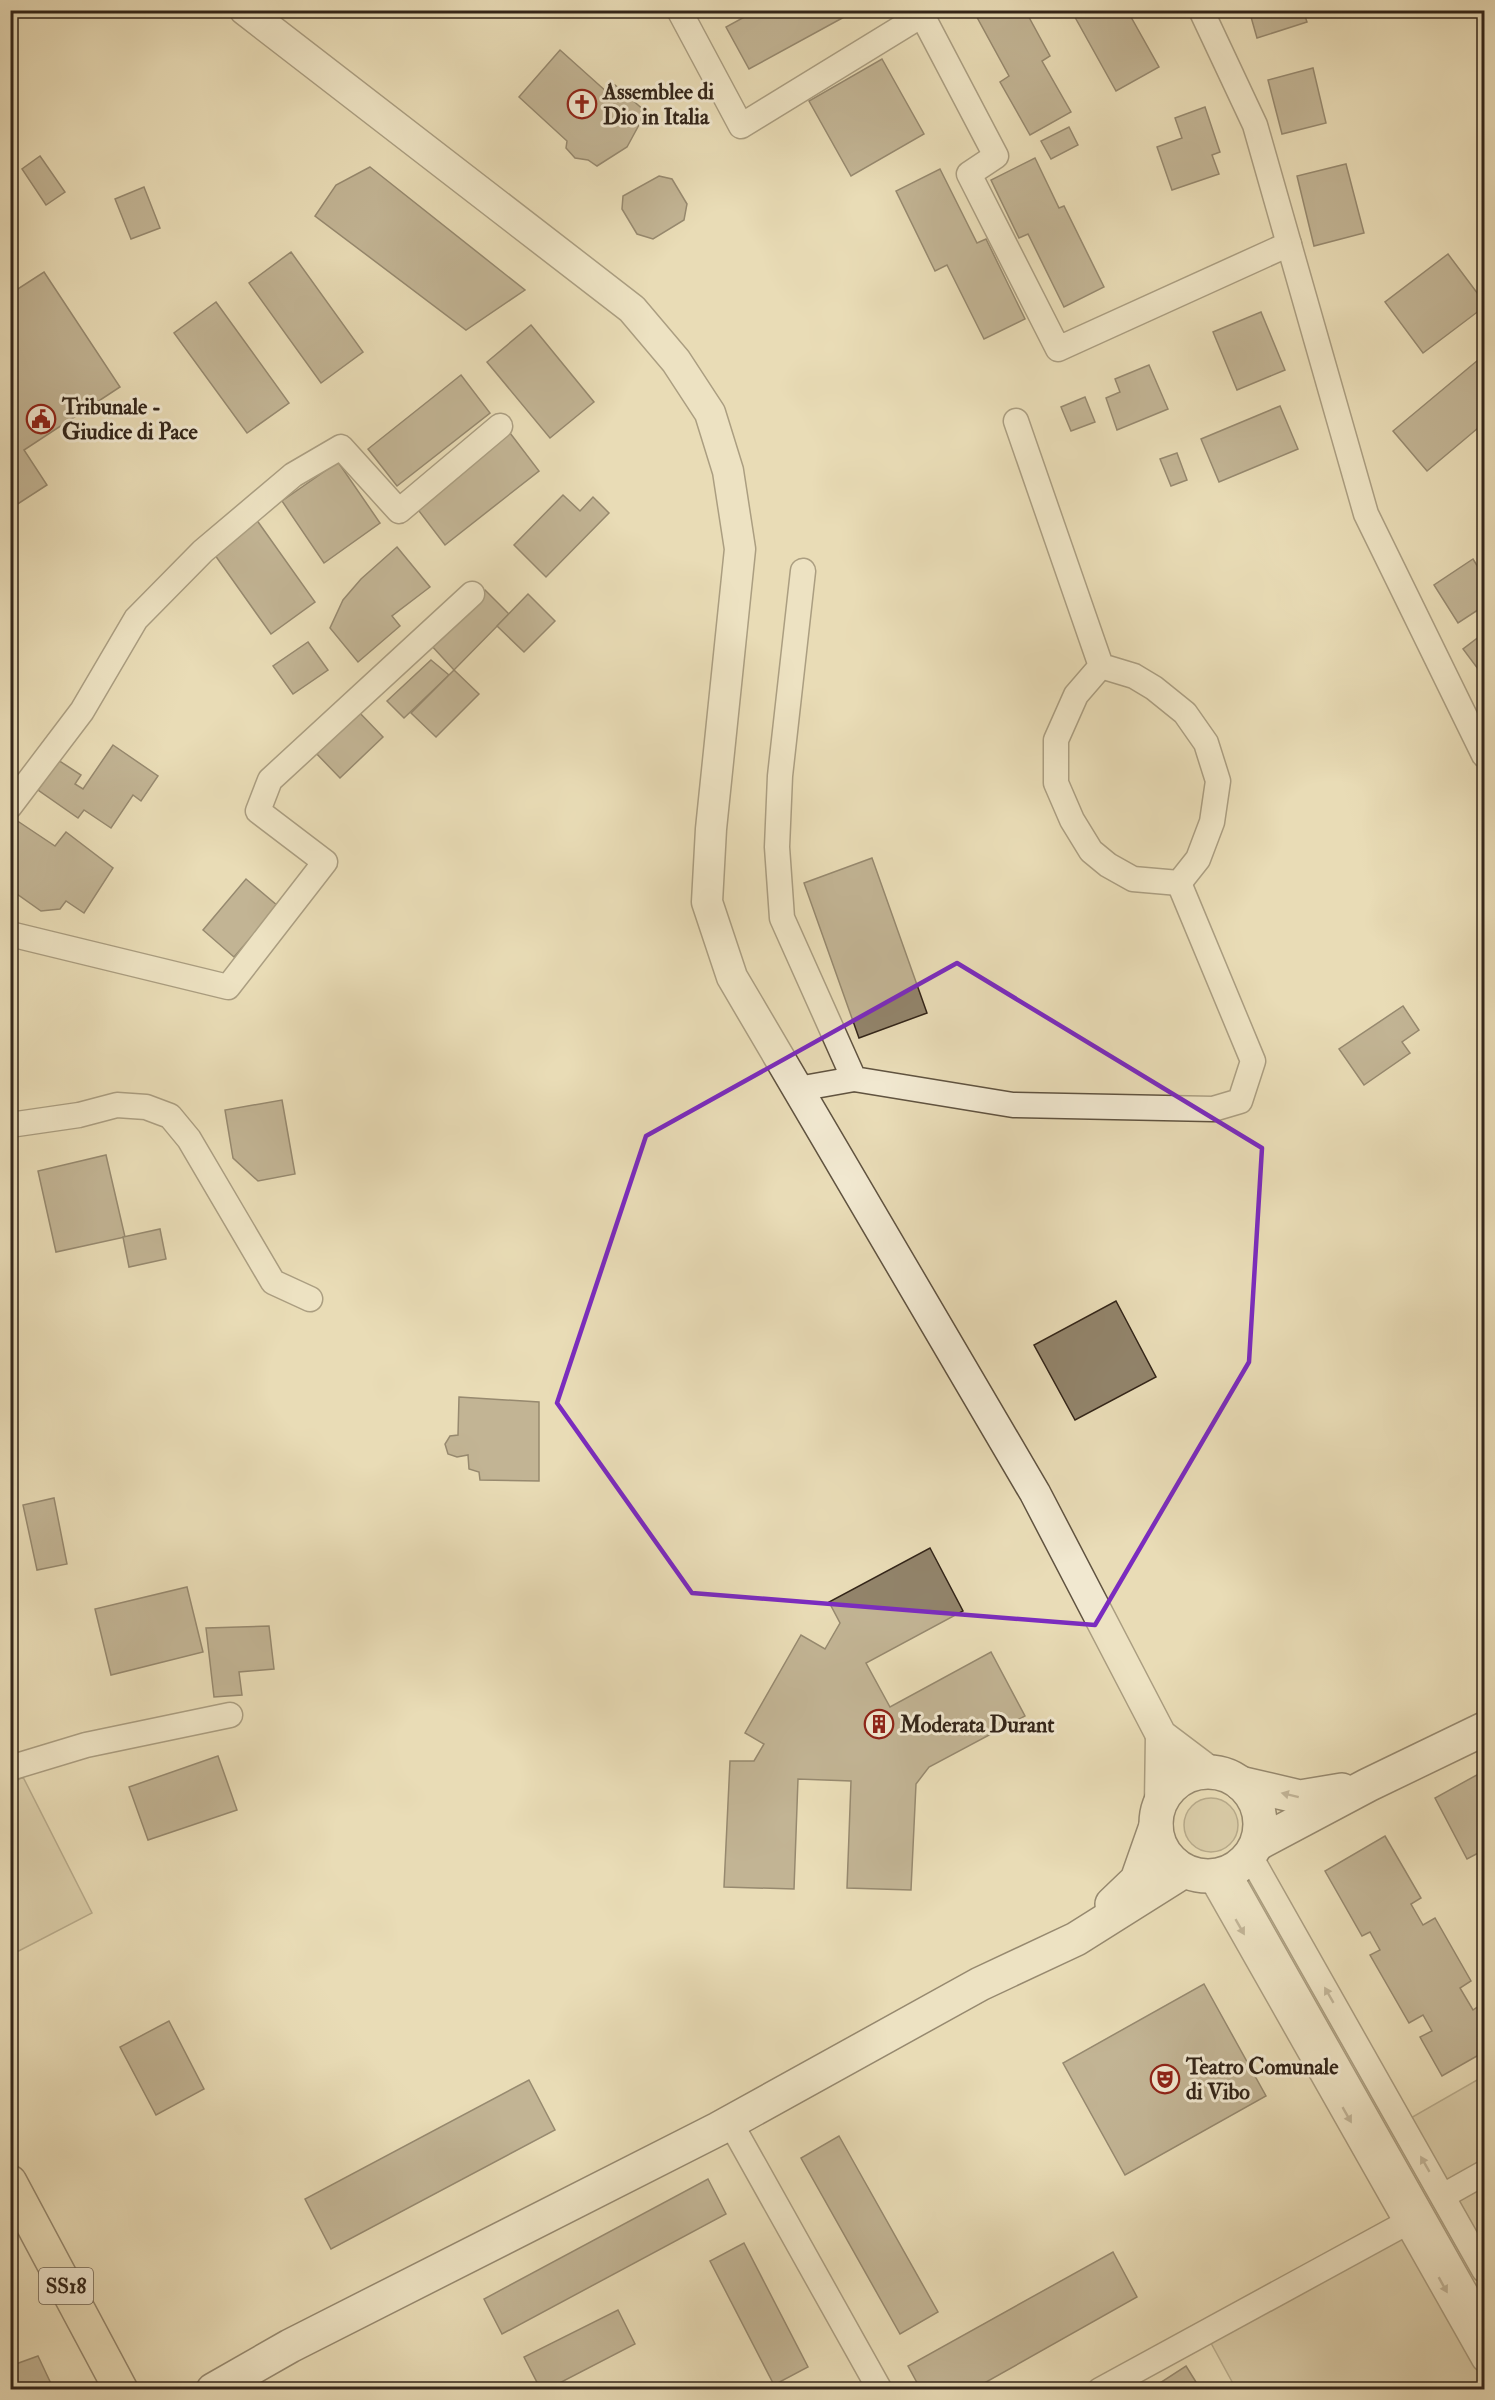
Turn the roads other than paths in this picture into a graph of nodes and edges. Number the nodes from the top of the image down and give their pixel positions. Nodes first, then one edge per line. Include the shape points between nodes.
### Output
1 (245, 10) edge
2 (679, 10) edge
3 (1201, 10) edge
4 (1289, 244) junction
5 (1016, 421) dead end
6 (500, 426) dead end
7 (803, 571) dead end
8 (472, 594) dead end
9 (1101, 666) junction
10 (1485, 756) edge
11 (10, 806) edge
12 (1179, 883) junction
13 (10, 934) edge
14 (854, 1079) junction
15 (798, 1089) junction
16 (10, 1125) edge
17 (310, 1299) dead end
18 (230, 1715) dead end
19 (1485, 1729) edge
20 (1161, 1735) junction
21 (10, 1768) edge
22 (1210, 1772) junction
23 (1240, 1783) junction
24 (1368, 1785) junction
25 (1158, 1815) junction
26 (1227, 1864) junction
27 (1076, 1939) junction
28 (730, 2122) junction
29 (1485, 2173) edge
30 (10, 2182) edge
31 (1443, 2196) junction
32 (1408, 2222) junction
33 (1485, 2270) edge
34 (1485, 2319) edge
35 (1485, 2359) edge
36 (122, 2390) edge
37 (213, 2390) edge
38 (880, 2390) edge
39 (1100, 2390) edge

1 - 15 street via 632,309 676,361 710,413 728,471 740,549 707,902 732,977
2 - 4 street via 741,126 922,15 996,156 969,174 1058,349
3 - 4 street via 1255,125
4 - 10 street via 1366,514
5 - 9 street
6 - 11 street via 399,511 341,447 293,475 203,551 136,619 82,711
7 - 14 street via 780,776 777,847 782,918
8 - 13 street via 270,780 258,811 325,862 228,987
9 - 12 street via 1134,676 1154,688 1185,713 1206,743 1218,781 1212,822 1198,860
9 - 12 street via 1076,695 1056,740 1056,783 1091,851 1108,865 1133,879
12 - 14 street via 1253,1061 1240,1101 1212,1109 1013,1105
14 - 15 street
15 - 20 street via 1035,1493
16 - 17 street via 117,1105 146,1107 170,1116 189,1139 273,1282
18 - 21 street via 86,1745
19 - 24 main road
20 - 22 street
20 - 25 street
22 - 23 main road
22 - 25 main road via 1180,1780 1169,1790
24 -> 23 main road via 1300,1797
23 - 26 main road via 1259,1810 1260,1827
24 - 26 main road
25 - 26 main road via 1162,1847 1175,1865
25 - 27 main road via 1137,1880
26 - 27 main road
31 -> 26 street
26 -> 32 street
26 - 34 street
27 - 28 main road via 980,1984
28 - 37 main road via 291,2346
28 - 38 street
29 - 31 street
30 - 36 main road, SS18
31 - 33 street
32 -> 35 street
32 - 39 street

